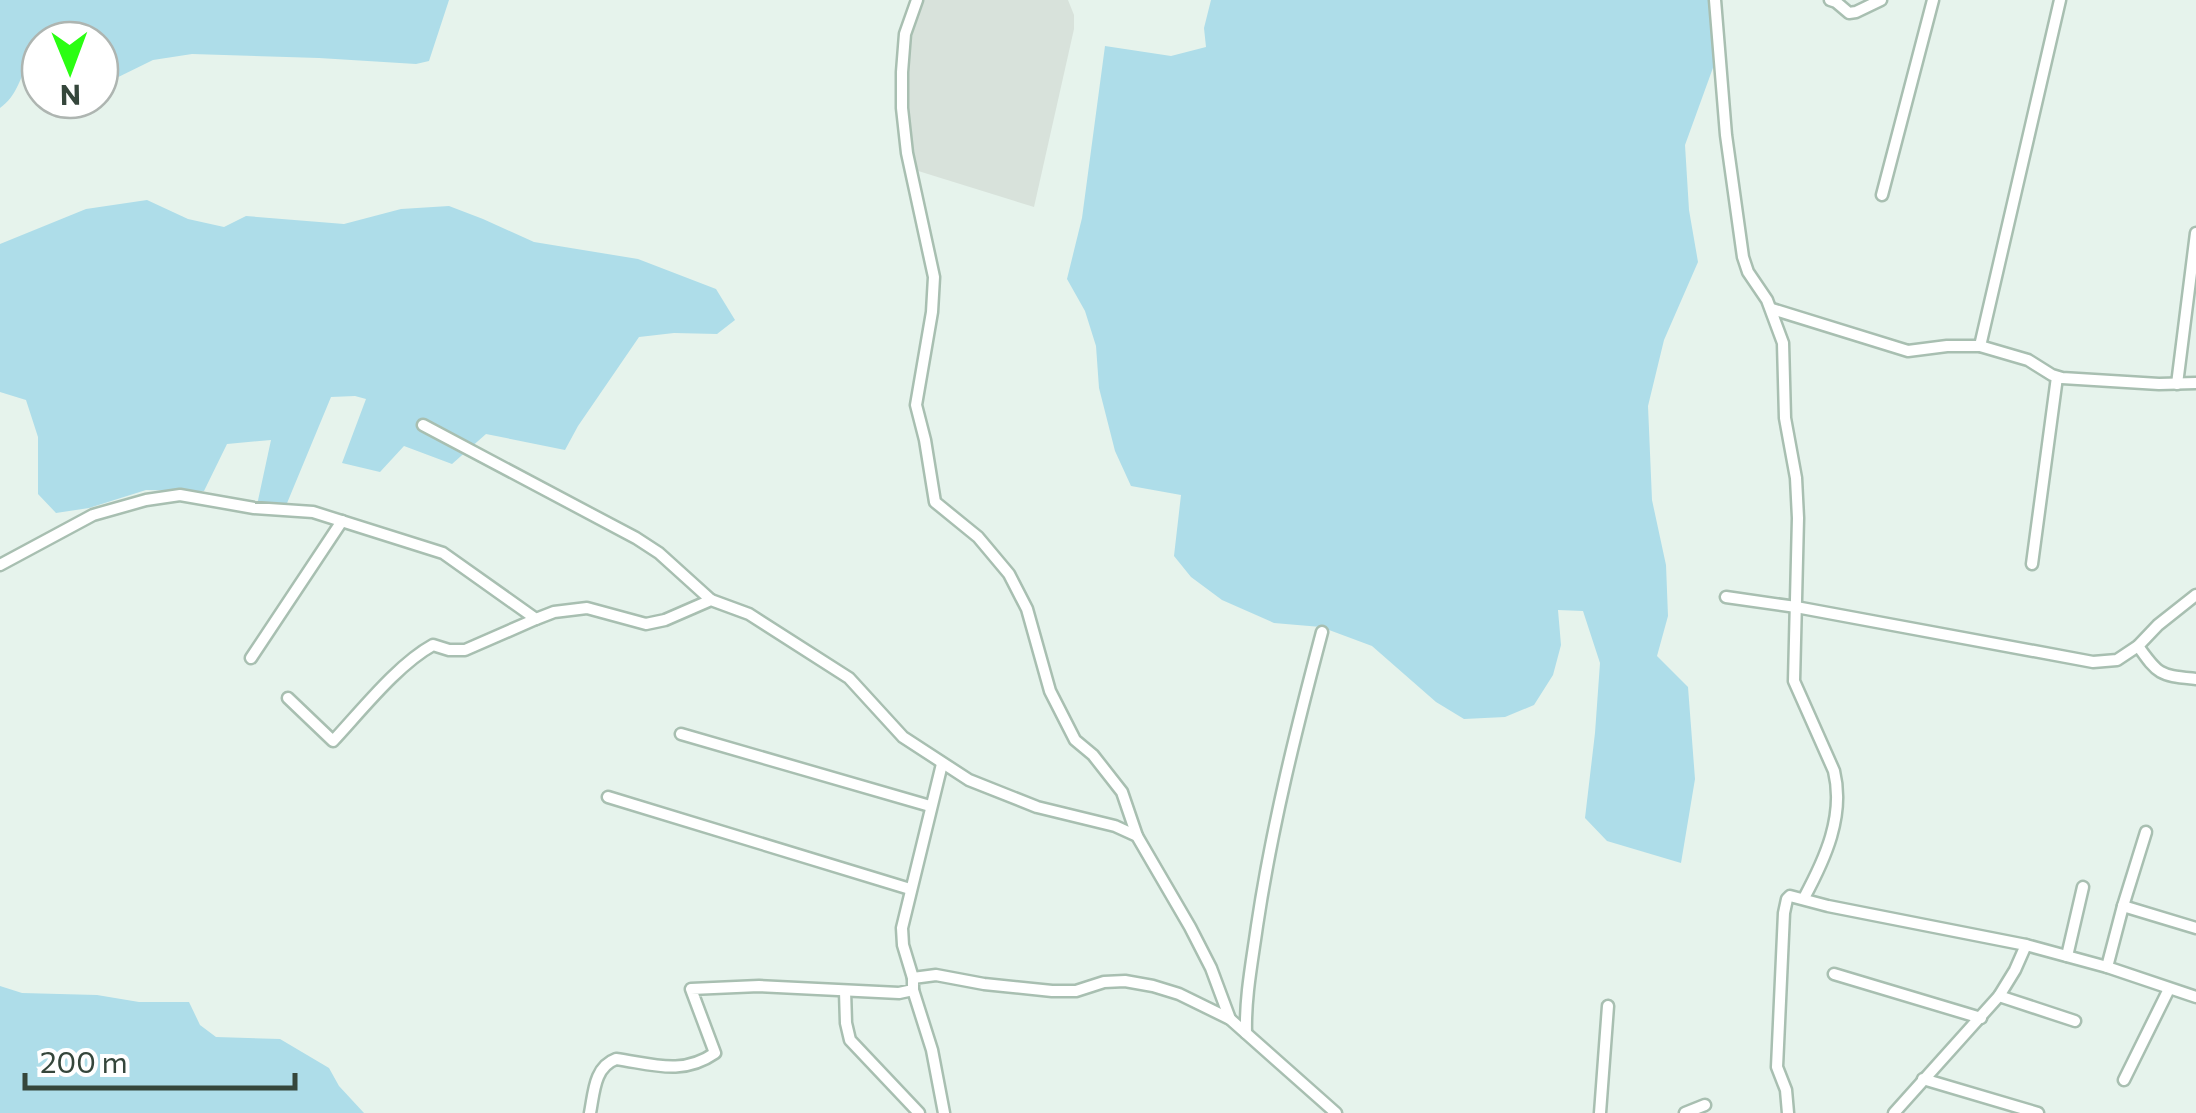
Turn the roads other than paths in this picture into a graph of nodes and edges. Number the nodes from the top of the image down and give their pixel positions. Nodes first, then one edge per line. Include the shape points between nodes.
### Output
1 (917, 0) edge
2 (1715, 0) edge
3 (1830, 0) edge
4 (1881, 0) edge
5 (1933, 0) edge
6 (2060, 0) edge
7 (1882, 196) dead end
8 (2196, 233) edge
9 (1772, 309) junction
10 (1980, 346) junction
11 (2057, 377) junction
12 (2196, 383) edge
13 (2178, 384) junction
14 (424, 425) dead end
15 (342, 521) junction
16 (2032, 564) dead end
17 (0, 566) edge
18 (2196, 594) edge
19 (1726, 597) dead end
20 (711, 600) junction
21 (1796, 607) junction
22 (536, 618) junction
23 (1322, 632) dead end
24 (2138, 646) junction
25 (251, 658) dead end
26 (2196, 679) edge
27 (288, 698) dead end
28 (681, 734) dead end
29 (942, 764) junction
30 (608, 797) dead end
31 (930, 806) junction
32 (2146, 832) dead end
33 (1137, 836) junction
34 (2083, 886) dead end
35 (910, 888) junction
36 (1804, 898) junction
37 (2123, 906) junction
38 (2196, 928) edge
39 (2026, 945) junction
40 (2067, 956) junction
41 (2107, 966) junction
42 (1834, 974) dead end
43 (913, 984) junction
44 (2170, 989) junction
45 (845, 991) junction
46 (1999, 996) junction
47 (2196, 997) edge
48 (1608, 1006) dead end
49 (1980, 1018) junction
50 (1230, 1019) junction
51 (2075, 1021) dead end
52 (1246, 1034) junction
53 (1923, 1080) junction
54 (2124, 1080) dead end
55 (1705, 1104) dead end
56 (590, 1113) edge
57 (919, 1113) edge
58 (944, 1113) edge
59 (1336, 1113) edge
60 (1600, 1113) edge
61 (1685, 1113) edge
62 (1788, 1113) edge
63 (1894, 1113) edge
64 (2038, 1113) edge

1 - 33 street via 905,34 902,108 934,277 916,405 935,502 1009,574 1027,609 1050,691 1075,740 1122,792
2 - 9 street via 1743,257
3 - 4 street via 1849,13
5 - 7 street
6 - 10 street
8 - 13 street
9 - 10 street via 1908,351
9 - 21 street via 1783,343 1785,418 1796,478
10 - 11 street
11 - 13 street
11 - 16 street
12 - 13 street
14 - 20 street via 636,538
15 - 17 street via 314,512 163,497 93,515
15 - 22 street via 442,554
15 - 25 street
18 - 24 street
19 - 21 street
20 - 22 street via 646,624 588,608
20 - 29 street via 749,614 849,678 892,727
21 - 24 street via 2092,662 2117,660
21 - 36 street via 1794,681 1837,786 1832,839
22 - 27 street via 465,650 423,650 334,741
23 - 52 street via 1265,874
24 - 26 street via 2154,668
28 - 31 street
29 - 31 street
29 - 33 street via 1037,806
30 - 35 street
31 - 35 street
32 - 37 street
33 - 50 street via 1204,954
34 - 40 street
35 - 43 street via 902,928
36 - 39 street
36 - 62 street via 1786,899 1784,914 1777,1067
37 - 38 street
37 - 41 street
39 - 40 street
39 - 46 street
40 - 41 street
41 - 44 street
42 - 49 street
43 - 45 street via 899,992
43 - 50 street via 936,976 1076,991 1125,981 1179,994
43 - 58 street
44 - 47 street
44 - 54 street
45 - 56 street via 691,989 714,1053 669,1068 604,1064
45 - 57 street via 850,1040
46 - 49 street
46 - 51 street
48 - 60 street
49 - 53 street
50 - 52 street
52 - 59 street
53 - 63 street
53 - 64 street
55 - 61 street

